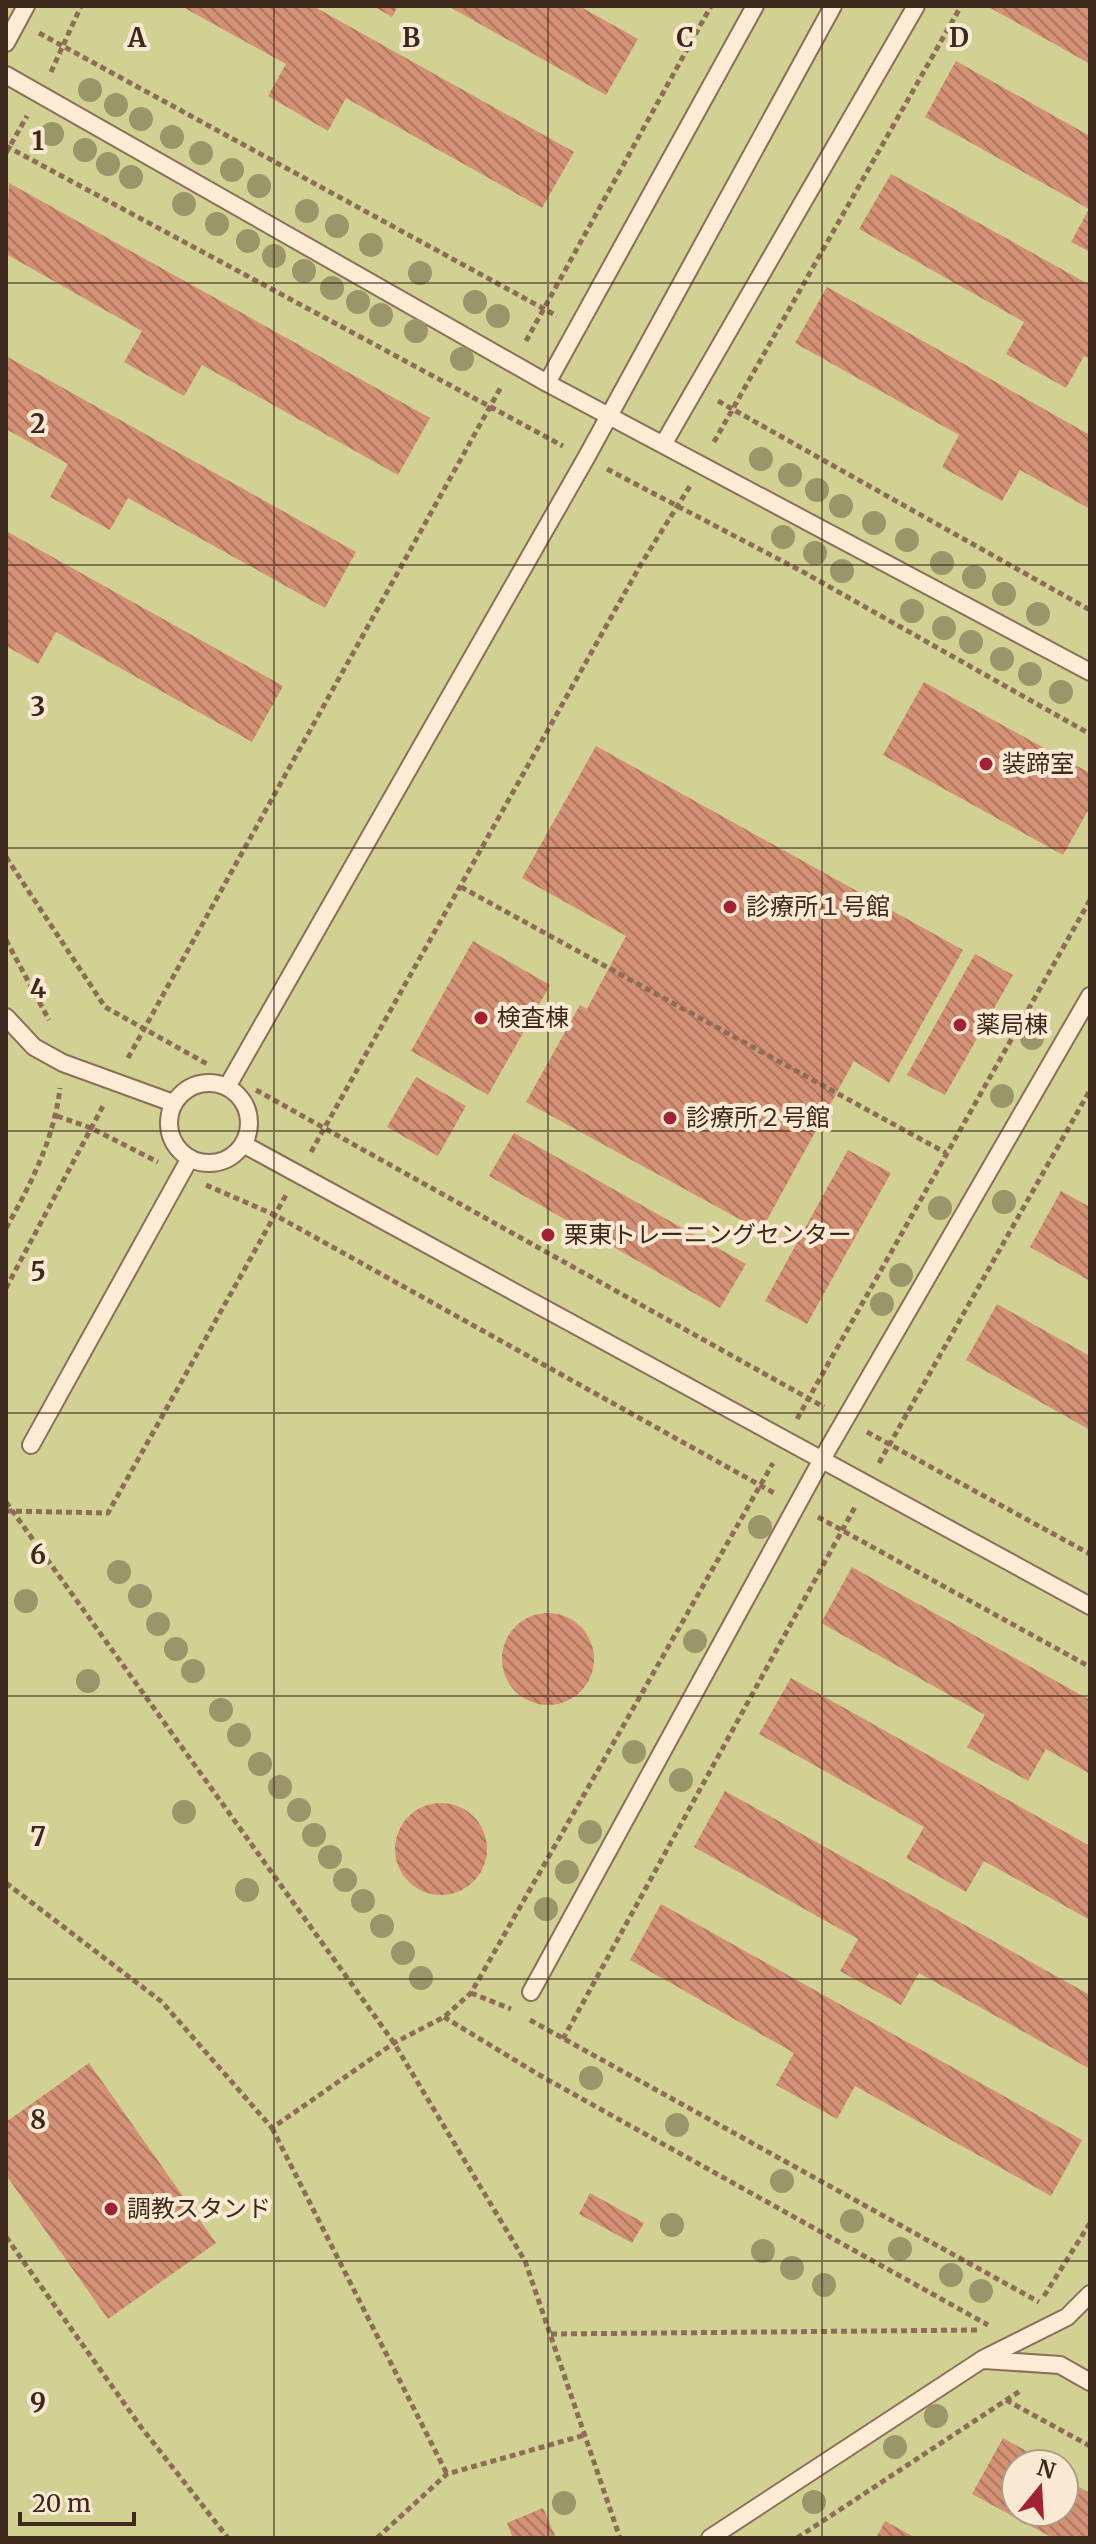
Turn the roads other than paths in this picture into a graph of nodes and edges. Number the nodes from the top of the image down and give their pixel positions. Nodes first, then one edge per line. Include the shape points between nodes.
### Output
1 (26, 6) edge
2 (755, 6) edge
3 (833, 6) edge
4 (916, 6) edge
5 (6, 43) edge
6 (6, 75) edge
7 (547, 383) junction
8 (609, 415) junction
9 (664, 443) junction
10 (1090, 672) edge
11 (1090, 996) edge
12 (6, 1017) edge
13 (230, 1082) junction
14 (173, 1103) junction
15 (243, 1144) junction
16 (190, 1158) junction
17 (31, 1445) dead end
18 (821, 1461) junction
19 (1090, 1606) edge
20 (531, 1992) dead end
21 (1090, 2294) edge
22 (983, 2359) junction
23 (1090, 2382) edge
24 (710, 2538) edge

1 - 5 lane
2 - 7 lane
3 - 8 lane
4 - 9 lane
6 - 7 lane
7 - 8 lane
8 - 9 lane
8 - 13 lane
9 - 10 lane
11 - 18 lane
12 - 14 lane via 34,1047 63,1063
13 - 14 lane via 203,1083
13 - 15 lane via 246,1106
14 - 16 lane via 169,1128
15 - 16 lane via 225,1160
15 - 18 lane
16 - 17 lane
18 - 19 lane
18 - 20 lane
21 - 22 lane via 1067,2317
22 - 23 lane via 1060,2365
22 - 24 lane

